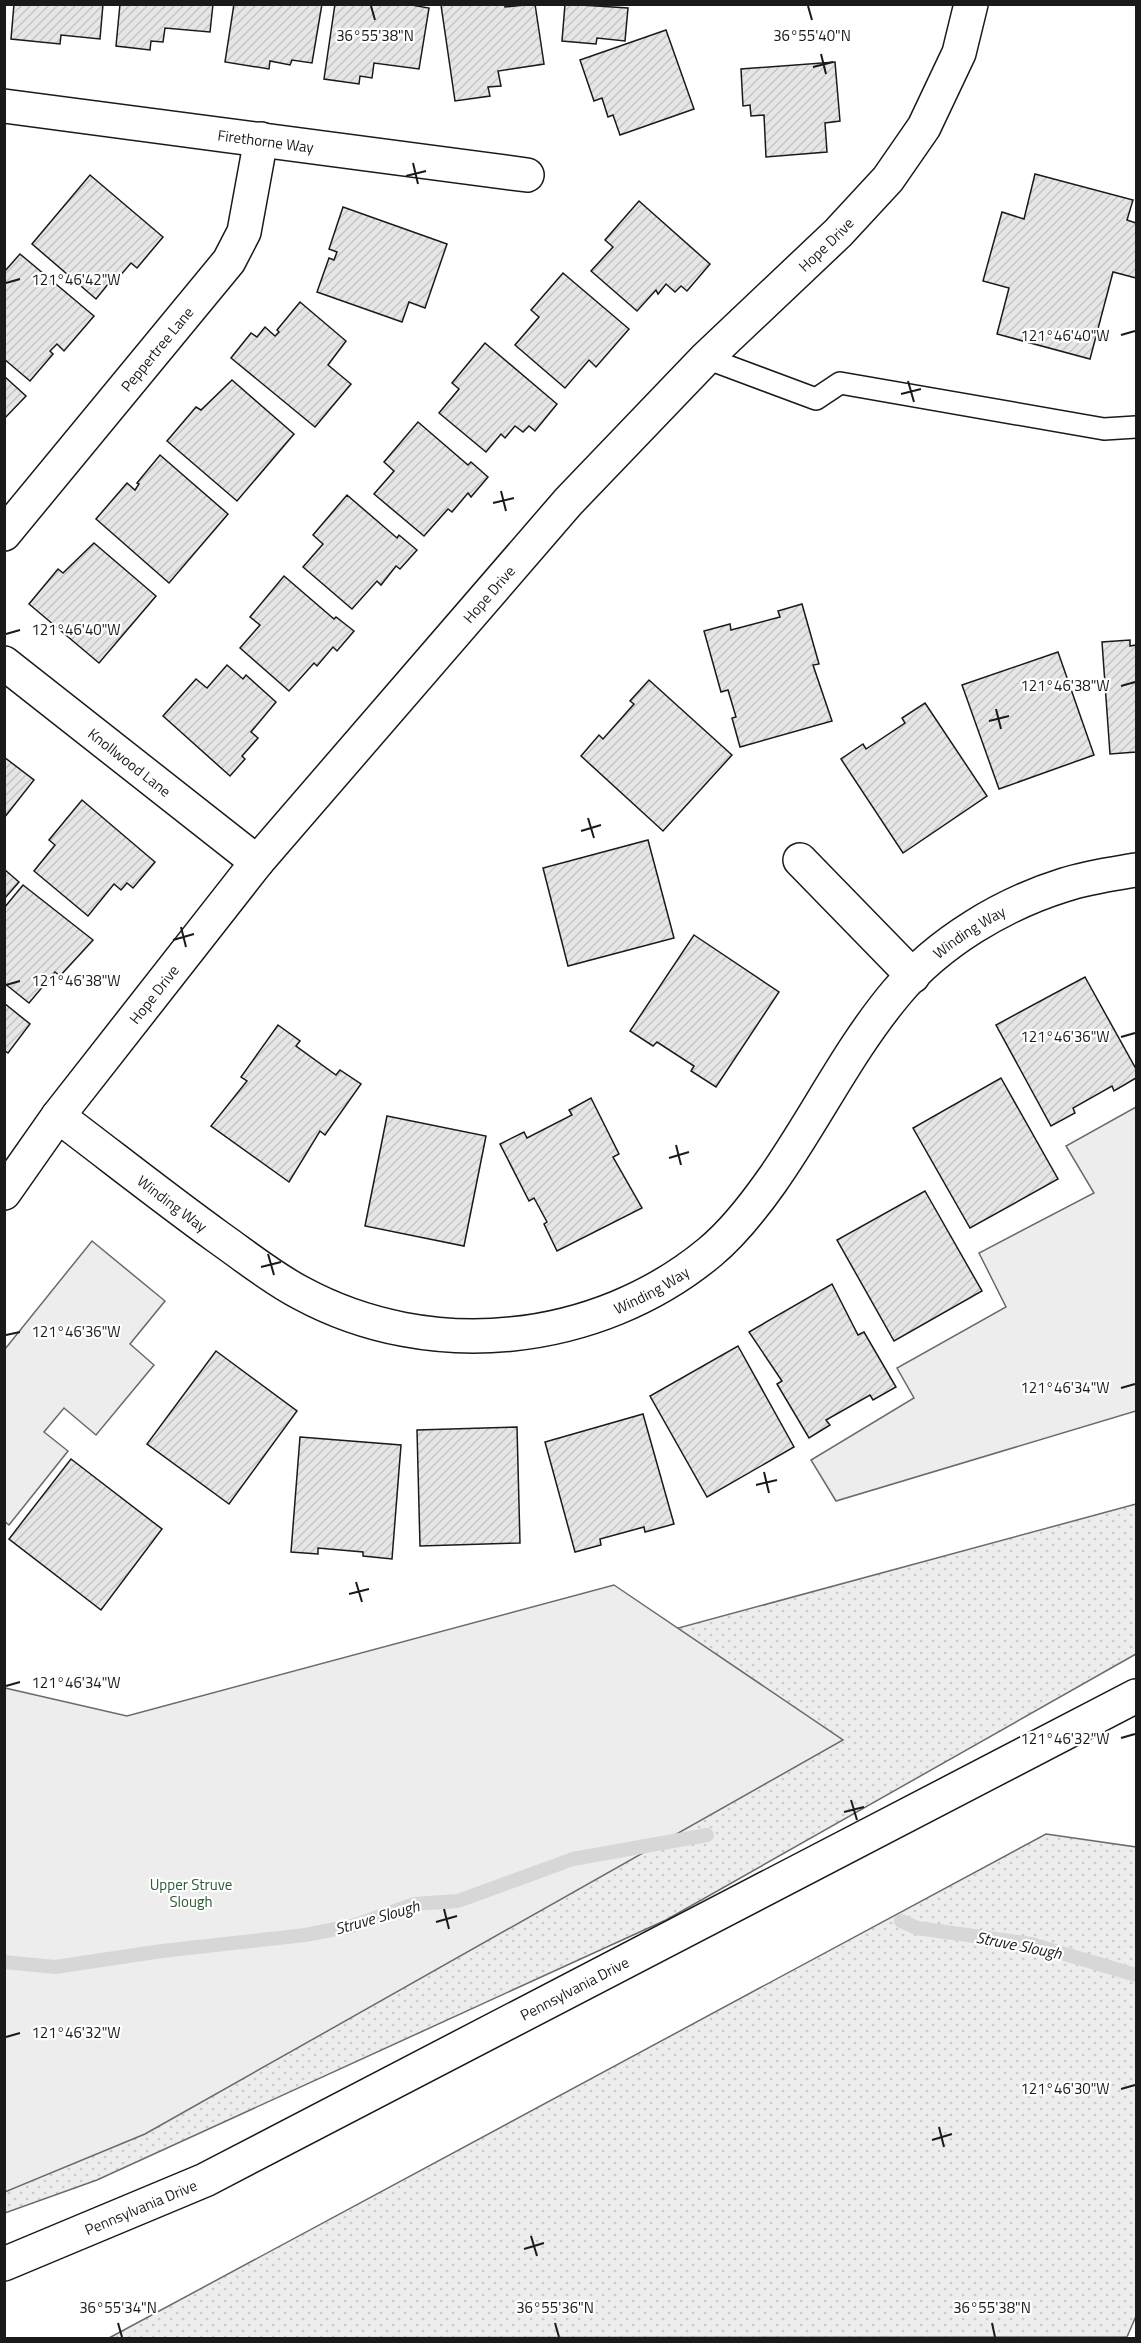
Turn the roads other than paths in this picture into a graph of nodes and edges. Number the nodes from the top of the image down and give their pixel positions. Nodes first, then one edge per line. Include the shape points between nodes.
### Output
1 (971, 4) edge
2 (4, 106) edge
3 (261, 140) junction
4 (527, 176) dead end
5 (706, 358) junction
6 (1137, 427) edge
7 (4, 534) edge
8 (4, 663) edge
9 (800, 860) dead end
10 (257, 862) junction
11 (1137, 870) edge
12 (913, 975) junction
13 (58, 1116) junction
14 (4, 1192) edge
15 (1137, 1696) edge
16 (4, 2264) edge

1 - 5 street, Hope Drive via 959,53 924,127 888,179 838,233
2 - 3 street, Firethorne Way
3 - 4 street, Firethorne Way
3 - 7 street, Peppertree Lane via 244,232 229,261
5 - 6 lane via 816,399 840,383 1104,429
5 - 10 street, Hope Drive via 568,502
8 - 10 street, Knollwood Lane
9 - 12 street
10 - 13 street, Hope Drive
11 - 12 street, Winding Way via 1067,884 1028,899 967,932
12 - 13 street, Winding Way via 882,1011 770,1184 711,1251 631,1302 553,1328 472,1336 436,1334 386,1327 338,1311 270,1275
13 - 14 street, Hope Drive
15 - 16 street, Pennsylvania Drive via 204,2180

